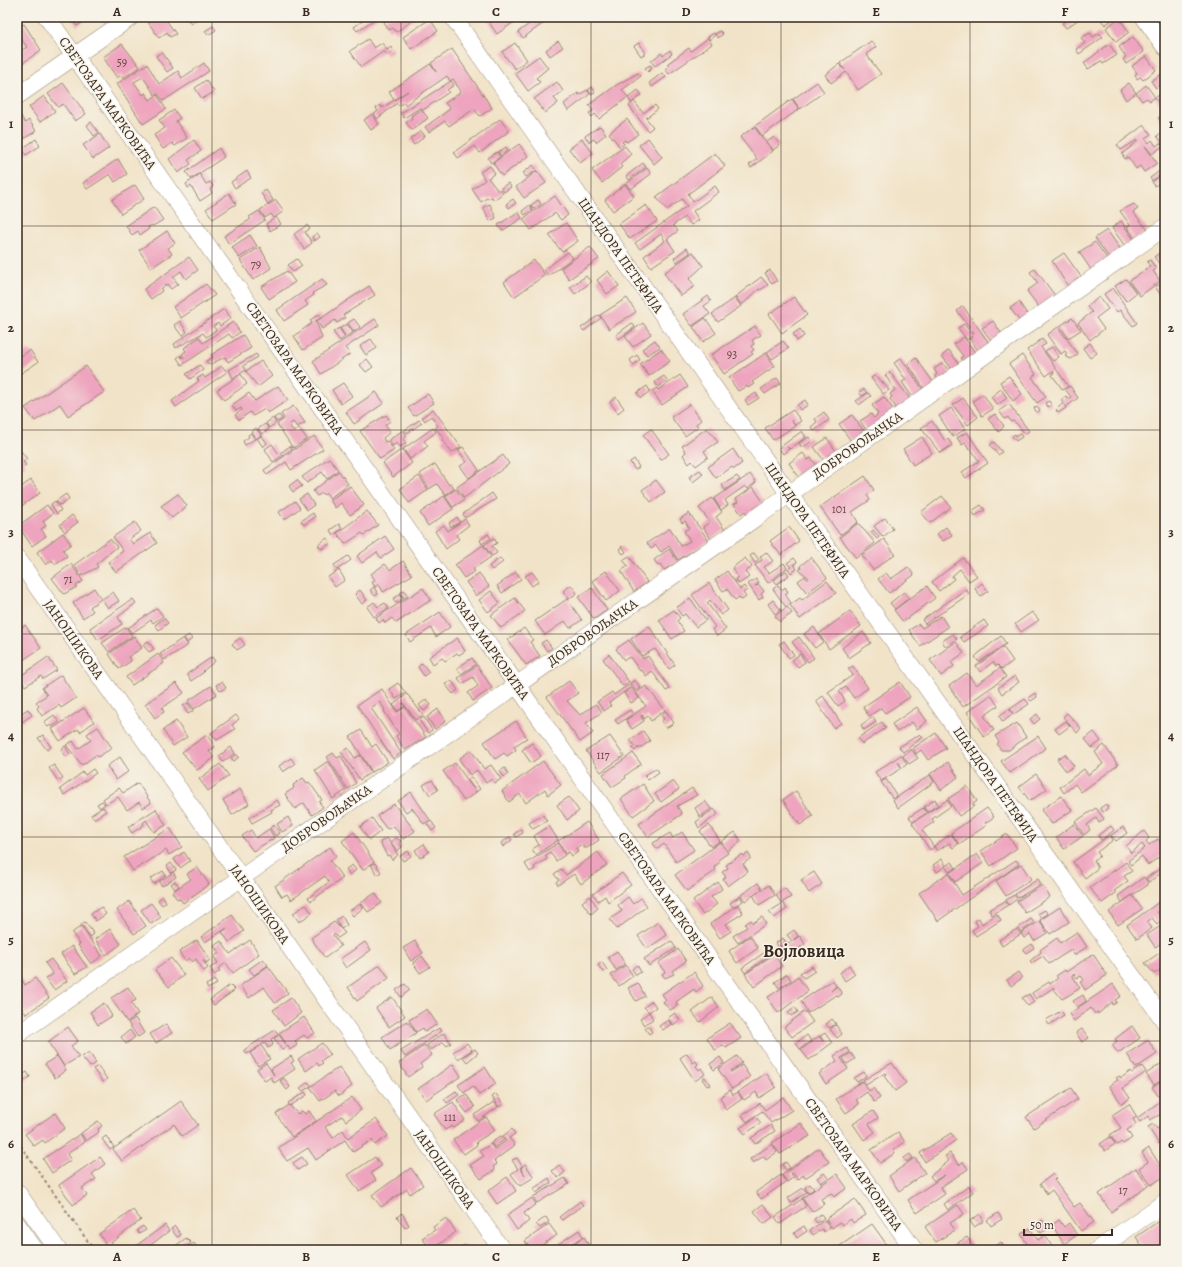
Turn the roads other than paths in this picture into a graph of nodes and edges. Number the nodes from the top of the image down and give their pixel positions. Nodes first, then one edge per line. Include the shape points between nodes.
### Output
1 (47, 17) edge
2 (131, 17) edge
3 (453, 17) edge
4 (1144, 17) edge
5 (1165, 47) edge
6 (75, 56) junction
7 (17, 96) edge
8 (1165, 226) edge
9 (789, 493) junction
10 (17, 558) edge
11 (518, 685) junction
12 (241, 877) junction
13 (1165, 1022) edge
14 (17, 1035) edge
15 (17, 1192) edge
16 (1165, 1202) edge
17 (39, 1222) junction
18 (19, 1232) edge
19 (35, 1250) edge
20 (58, 1250) edge
21 (502, 1250) edge
22 (914, 1250) edge
23 (1097, 1250) edge

1 - 6 street, СВЕТОЗАРА МАРКОВИЋА
2 - 6 street
3 - 9 street, ШАНДОРА ПЕТЕФИЈА
4 - 5 street
6 - 7 street
6 - 11 street, СВЕТОЗАРА МАРКОВИЋА
8 - 9 street, ДОБРОВОЉАЧКА
9 - 11 street, ДОБРОВОЉАЧКА
9 - 13 street, ШАНДОРА ПЕТЕФИЈА
10 - 12 street, ЈАНОШИКОВА
11 - 12 street, ДОБРОВОЉАЧКА
11 - 22 street, СВЕТОЗАРА МАРКОВИЋА
12 - 14 street, ДОБРОВОЉАЧКА
12 - 21 street, ЈАНОШИКОВА
15 - 17 street
16 - 23 street
17 - 18 street
17 - 20 street
18 - 19 street

